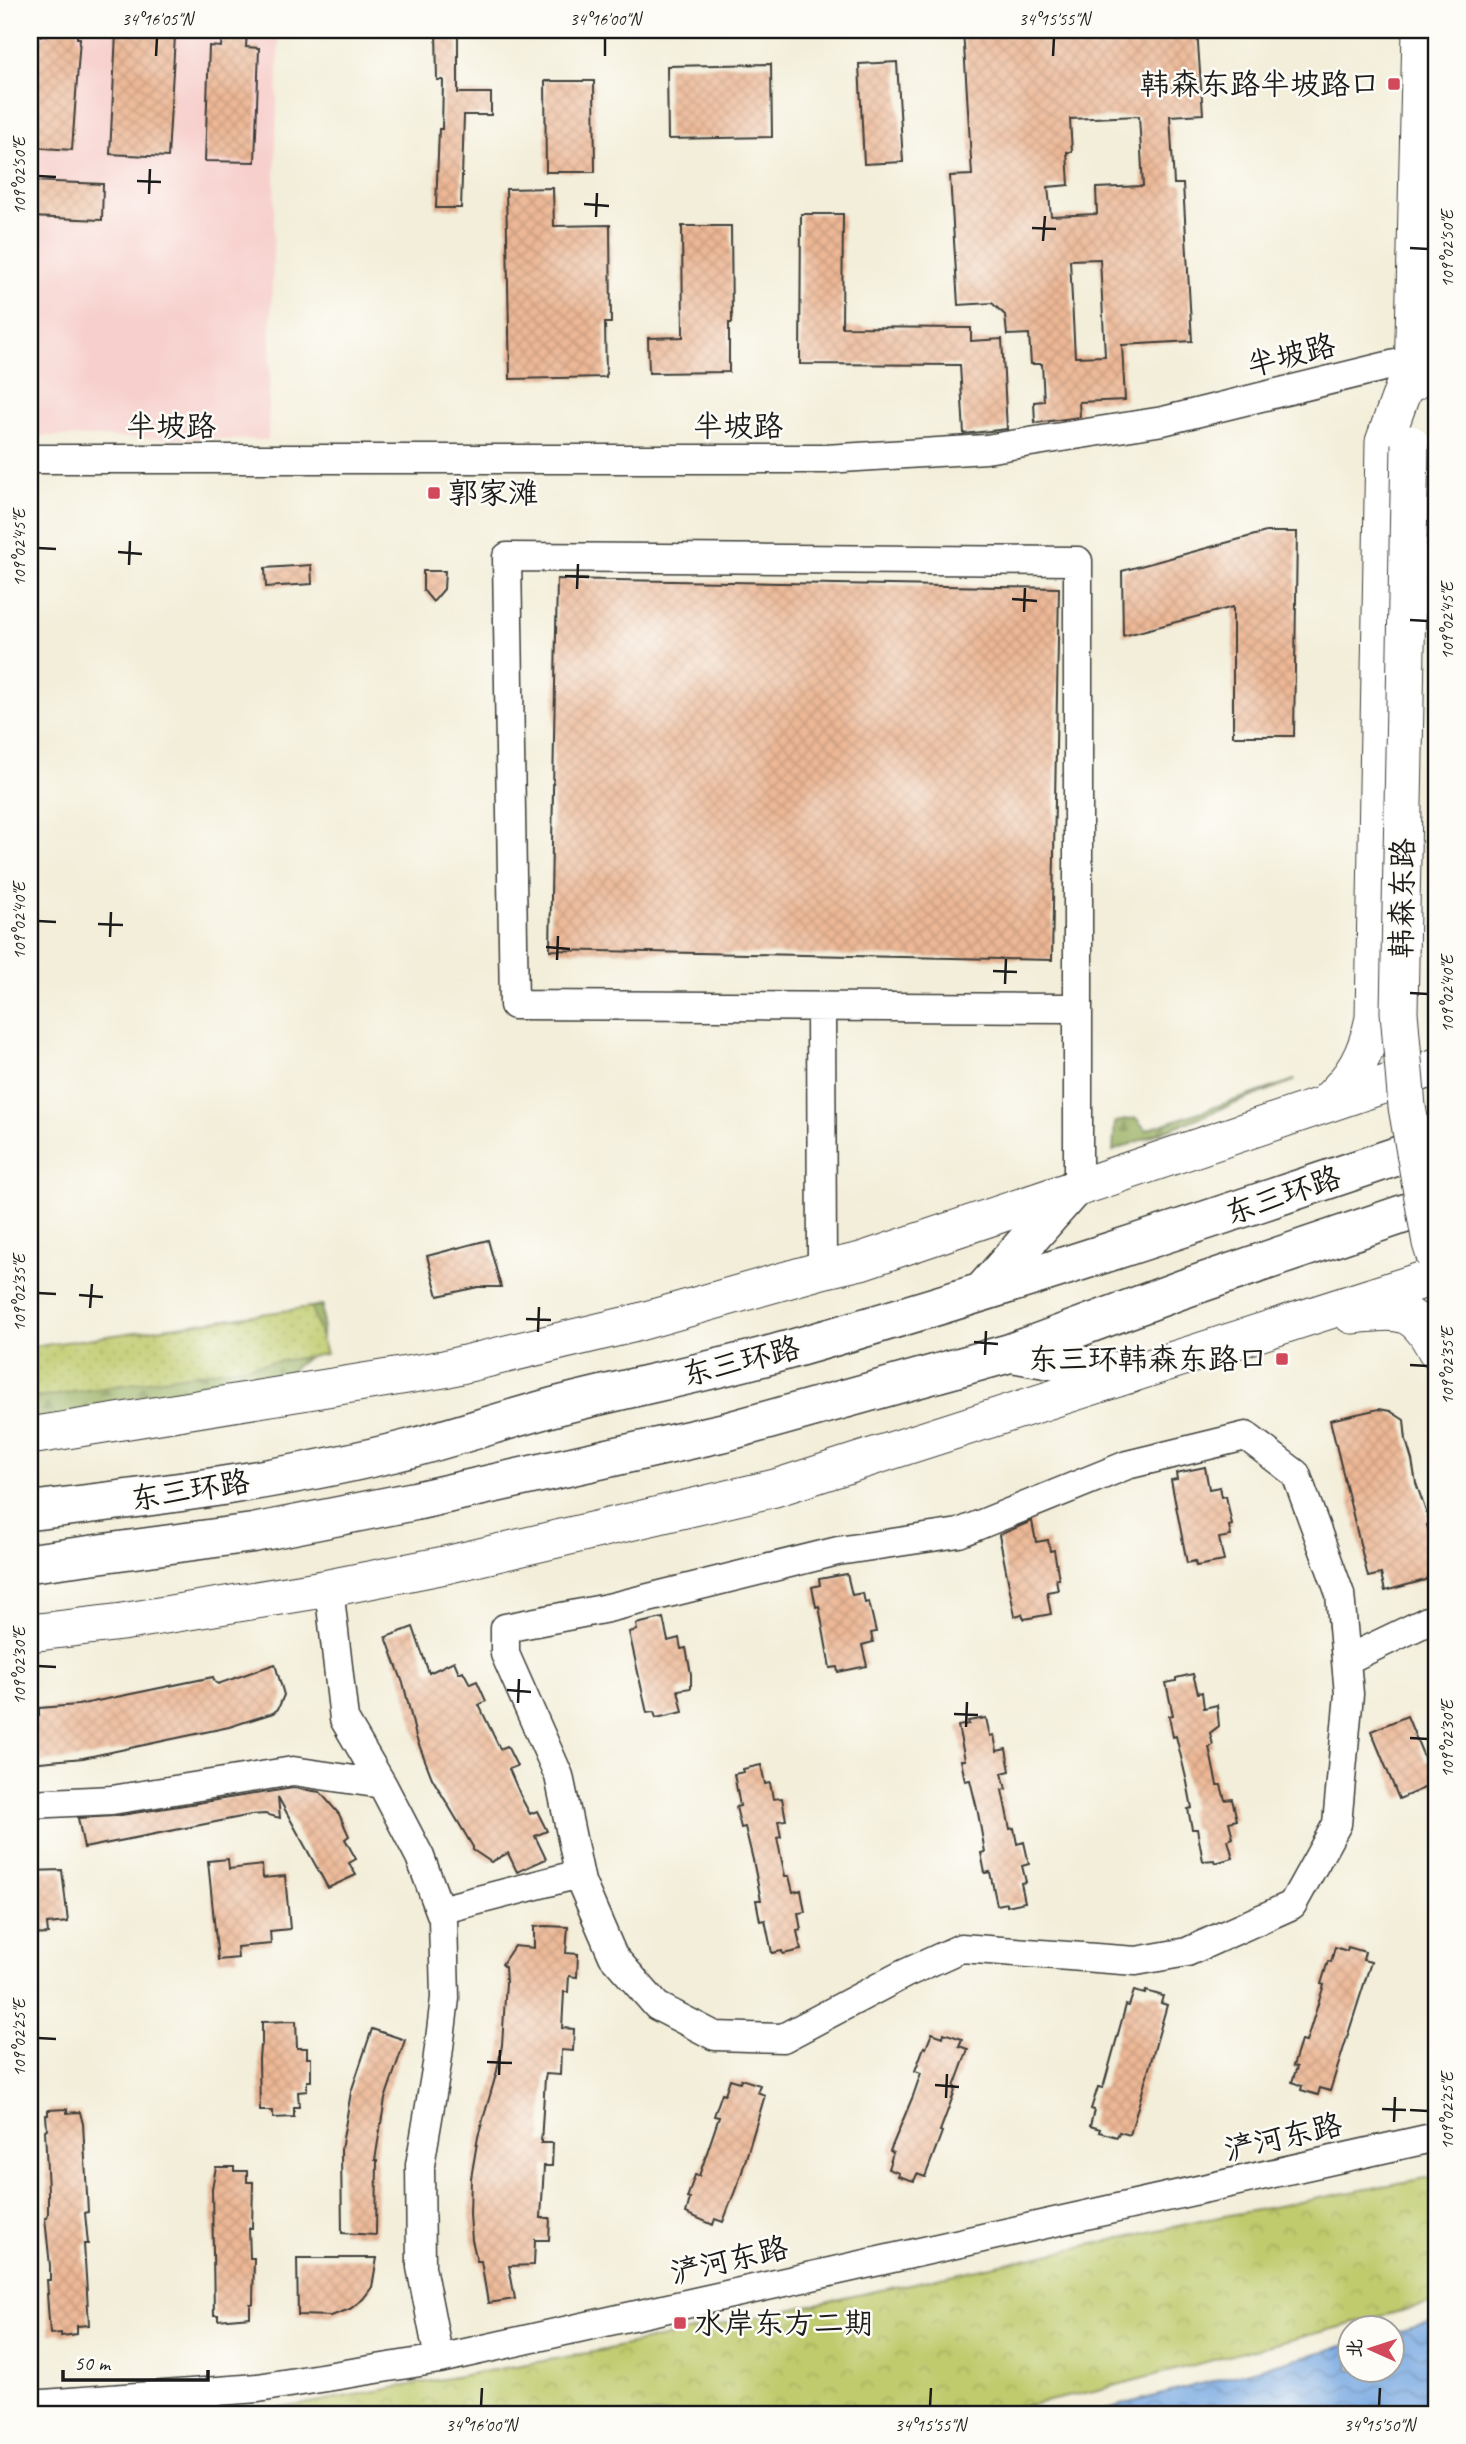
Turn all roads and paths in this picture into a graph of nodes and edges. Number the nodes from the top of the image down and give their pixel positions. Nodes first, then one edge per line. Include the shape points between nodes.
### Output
1 (1421, 30) edge
2 (1425, 356) edge
3 (30, 459) edge
4 (821, 1007) junction
5 (1079, 1008) junction
6 (1436, 1067) edge
7 (1322, 1106) junction
8 (1436, 1143) edge
9 (1075, 1189) junction
10 (1436, 1203) edge
11 (1436, 1259) edge
12 (822, 1270) junction
13 (1436, 1276) edge
14 (980, 1294) junction
15 (1298, 1320) junction
16 (1436, 1350) edge
17 (1010, 1353) junction
18 (1130, 1374) junction
19 (30, 1436) edge
20 (30, 1511) edge
21 (30, 1563) edge
22 (329, 1588) junction
23 (1436, 1617) edge
24 (30, 1633) edge
25 (1346, 1660) junction
26 (382, 1784) junction
27 (30, 1804) edge
28 (579, 1874) junction
29 (440, 1910) junction
30 (1436, 2137) edge
31 (439, 2358) junction
32 (30, 2405) edge

1 - 2 main road, 韩森东路
2 - 3 street, 半坡路 via 1163,421 986,449 826,459
2 - 7 main road via 1384,442 1374,1018 1357,1069
2 - 11 main road, 韩森东路, bridge via 1410,444 1399,1012 1407,1107
4 - 5 street
4 - 5 street via 514,1005 508,557 1078,561
4 - 12 street
5 - 9 street
6 - 7 main road
7 - 9 main road
8 - 14 highway, 东三环路
9 - 12 main road
9 - 14 highway
10 - 17 highway, 东三环路
12 - 19 main road via 632,1324 444,1369
13 - 15 main road
14 - 20 highway, 东三环路 via 784,1351 410,1448 262,1479
15 - 16 main road via 1399,1313 1414,1318
15 - 18 main road
17 - 18 highway
17 - 21 highway, 东三环路 via 724,1432 415,1501 253,1533
18 - 22 main road via 775,1488
22 - 24 main road
22 - 26 street via 344,1719
23 - 25 street
25 - 28 street via 1349,1694 1337,1824 1293,1905 1187,1952 1136,1961 961,1948 783,2038 715,2036 657,2006 613,1956
25 - 28 street via 1340,1594 1296,1474 1246,1436 1126,1465 959,1533 838,1551 608,1608 505,1628 505,1654 559,1776
26 - 27 street via 293,1771 113,1800
26 - 29 street via 420,1857
28 - 29 street
29 - 31 street via 445,1998 420,2165 421,2267
30 - 31 street, 浐河东路
31 - 32 street, 浐河东路 via 258,2388

